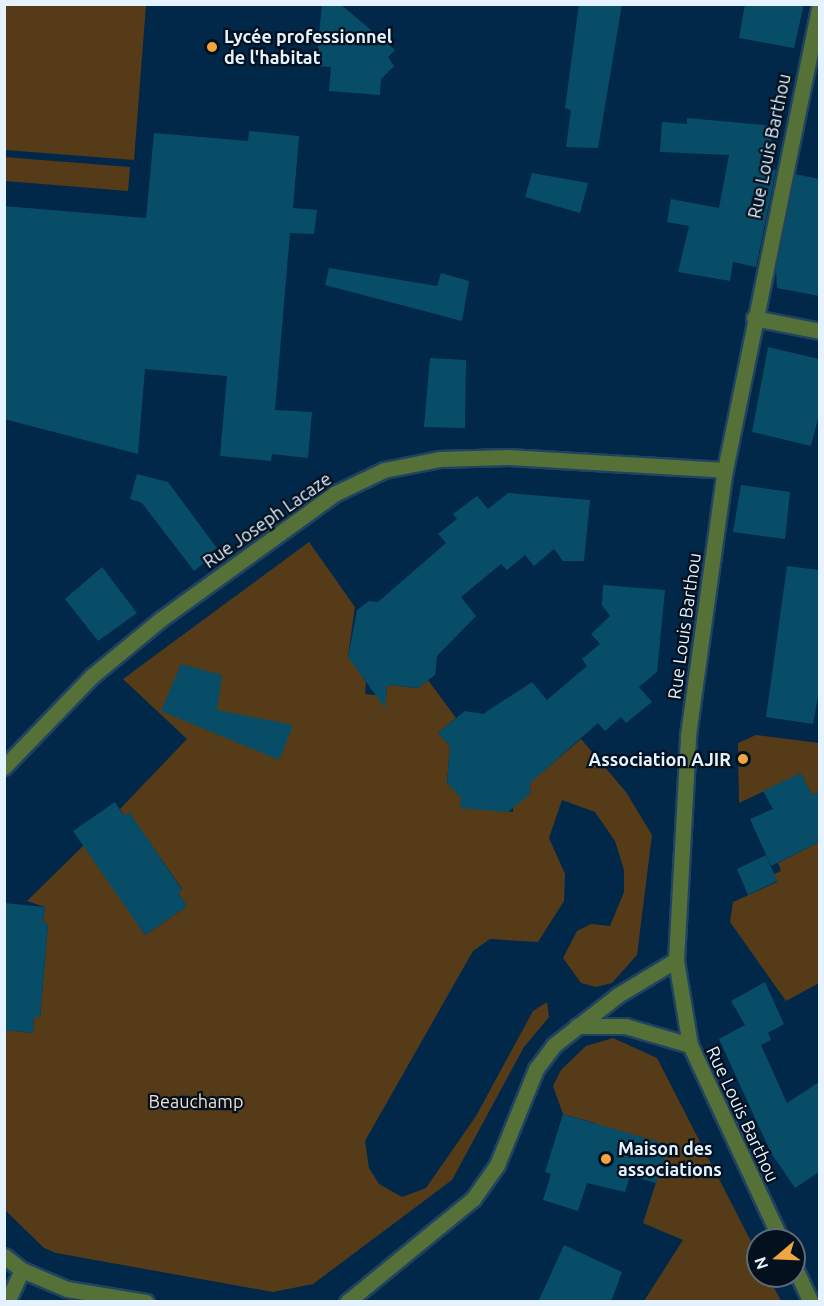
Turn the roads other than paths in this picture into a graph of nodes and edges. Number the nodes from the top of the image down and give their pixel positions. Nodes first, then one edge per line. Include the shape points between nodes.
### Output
1 (819, 5) edge
2 (812, 65) edge
3 (754, 318) junction
4 (819, 331) edge
5 (725, 470) junction
6 (4, 766) edge
7 (676, 960) junction
8 (577, 1026) junction
9 (690, 1046) junction
10 (775, 1228) edge
11 (4, 1256) edge
12 (22, 1270) junction
13 (804, 1288) edge
14 (7, 1302) edge
15 (146, 1302) edge
16 (347, 1302) edge
17 (811, 1302) edge

1 - 2 street, Rue Louis Barthou
2 - 3 street, Rue Louis Barthou
3 - 4 street
3 - 5 street, Rue Louis Barthou
5 - 6 street, Rue Joseph Lacaze via 508,457 439,459 384,471 334,494 161,619 92,676
5 - 7 street, Rue Louis Barthou via 687,747
7 - 8 street
7 - 9 street, Rue Louis Barthou
8 - 9 street via 625,1026
8 - 16 street via 536,1069 496,1165 473,1199
9 - 10 street, Rue Louis Barthou
11 - 12 street
12 - 14 street
12 - 15 street via 67,1289
13 - 17 street

